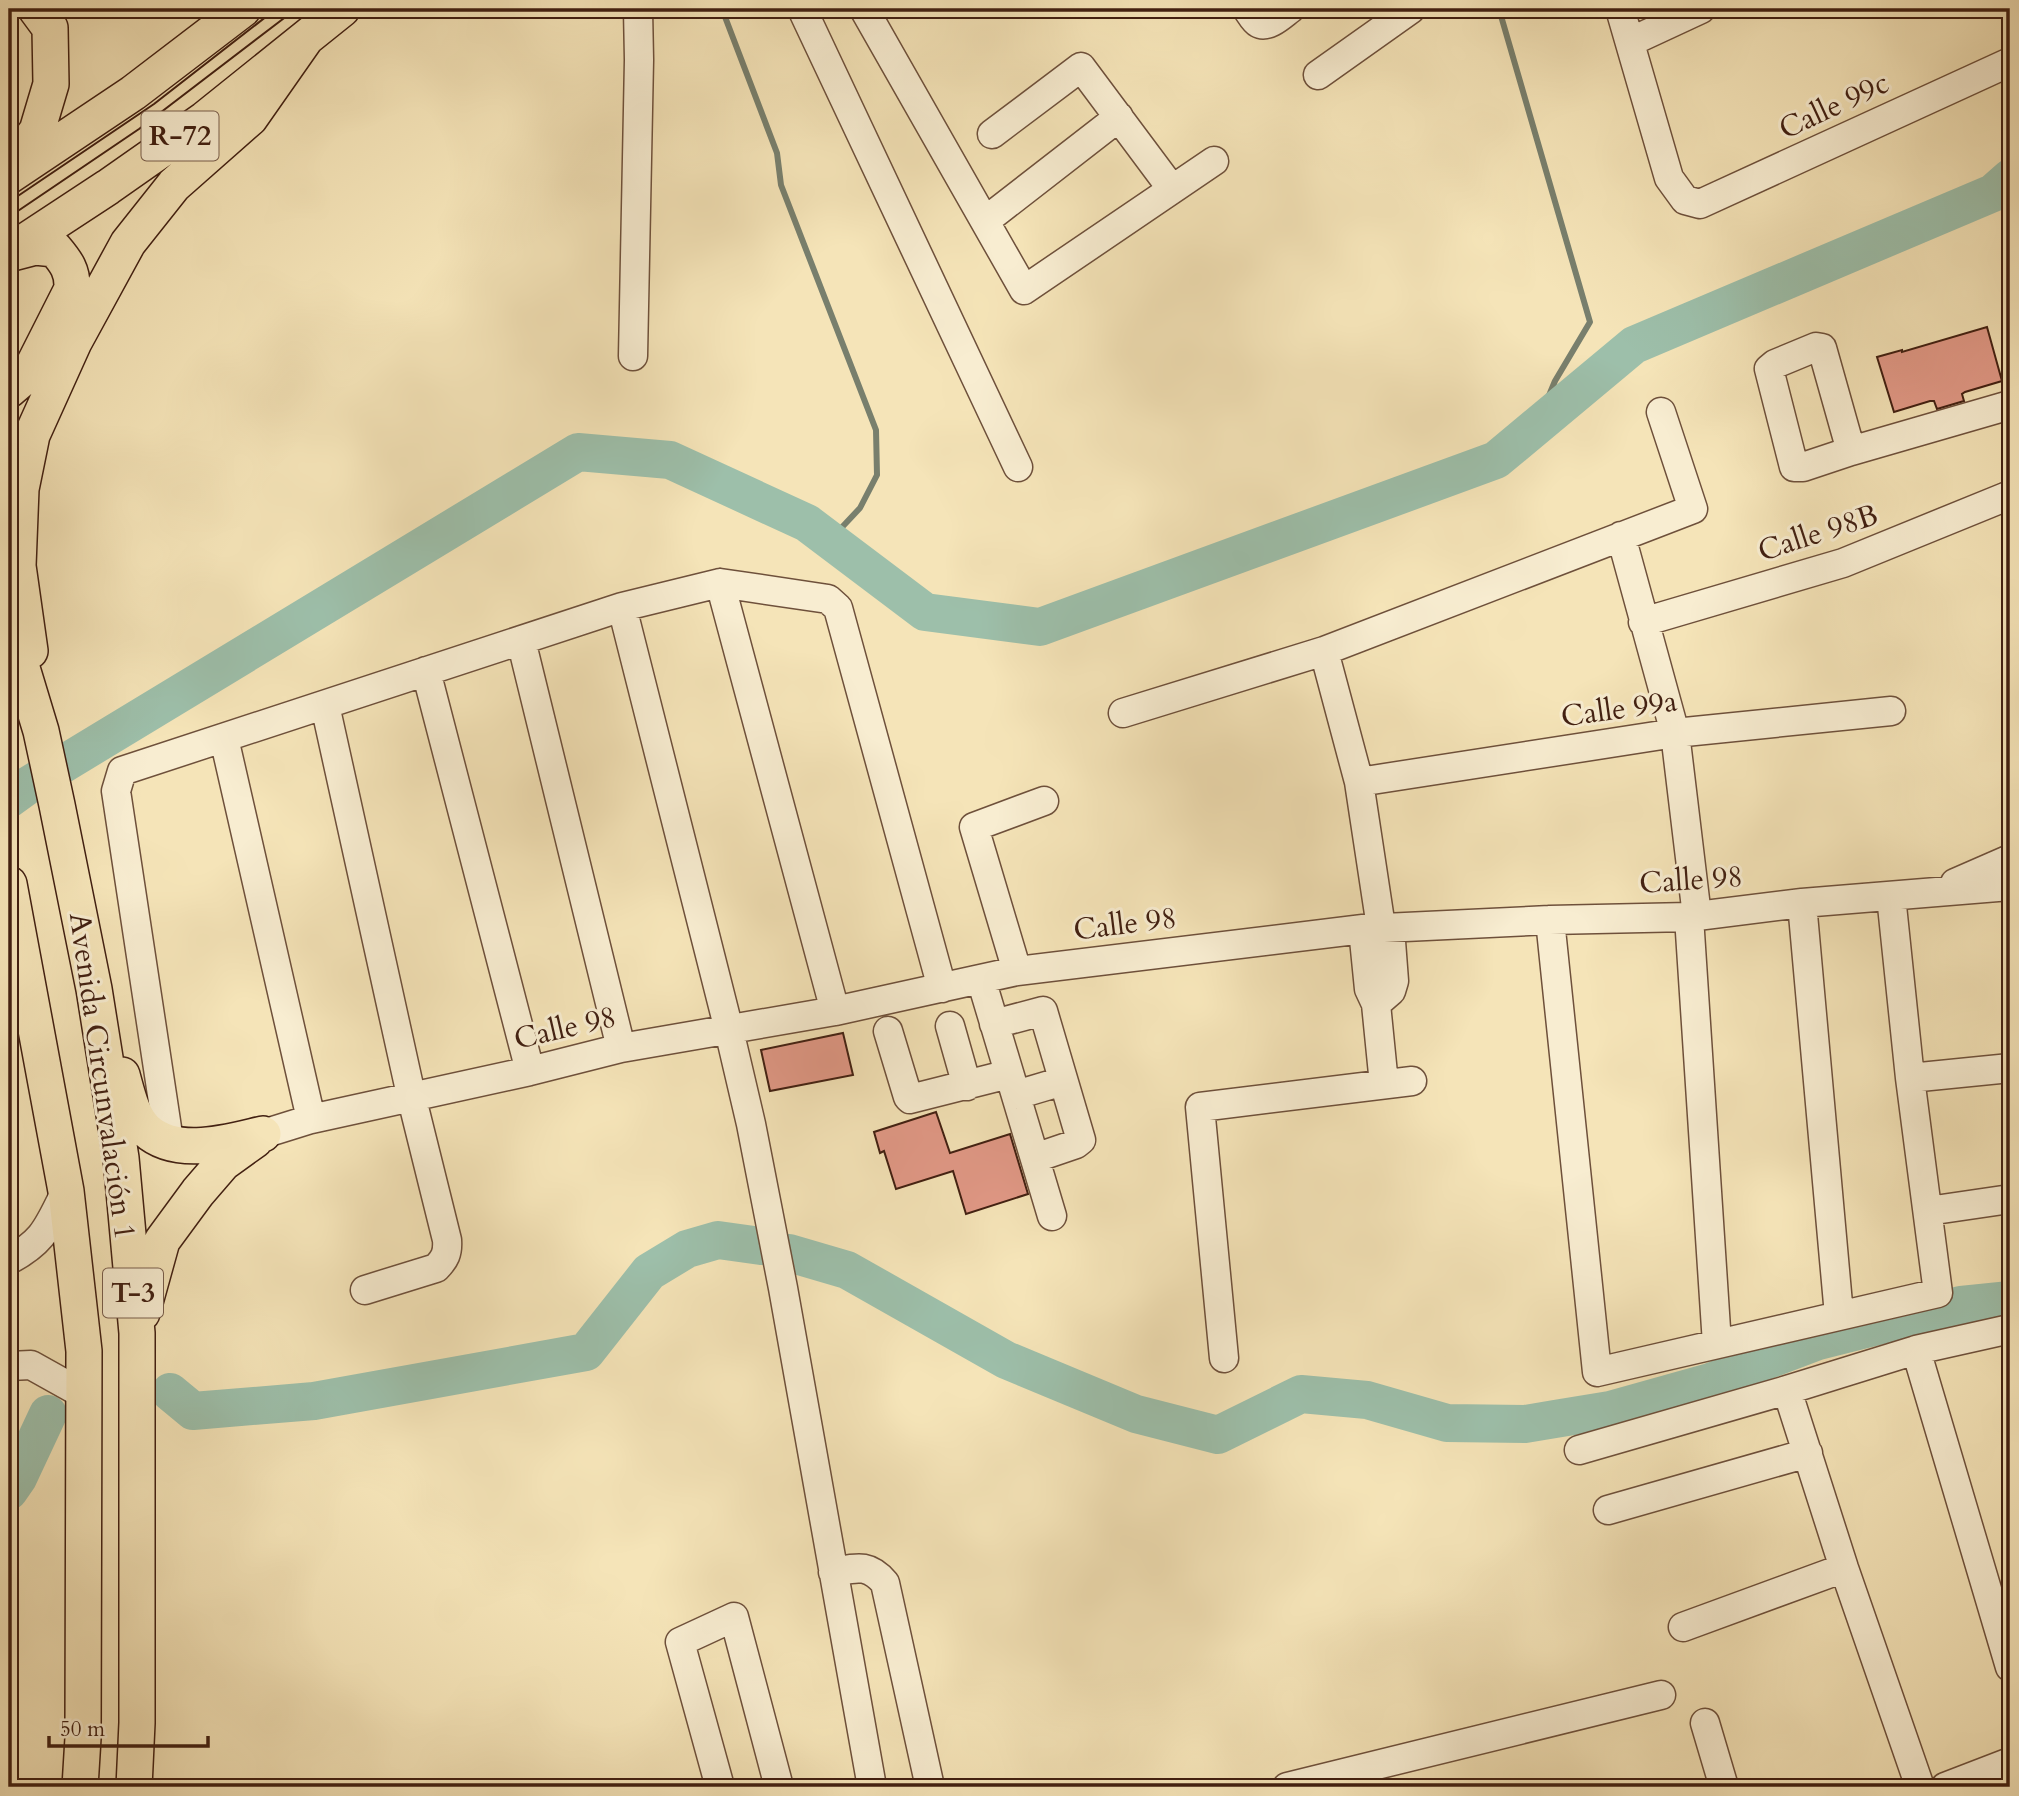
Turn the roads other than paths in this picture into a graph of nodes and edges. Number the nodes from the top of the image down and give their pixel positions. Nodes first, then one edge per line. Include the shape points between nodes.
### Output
1 (36, 9) edge
2 (243, 9) edge
3 (342, 9) edge
4 (638, 9) edge
5 (802, 9) edge
6 (864, 9) edge
7 (1247, 9) edge
8 (1290, 9) edge
9 (1411, 9) edge
10 (1620, 9) edge
11 (1700, 9) edge
12 (306, 38) junction
13 (1630, 42) junction
14 (2010, 62) edge
15 (1318, 75) dead end
16 (1119, 117) junction
17 (992, 134) dead end
18 (1214, 161) dead end
19 (9, 168) edge
20 (9, 176) edge
21 (1172, 189) junction
22 (985, 221) junction
23 (9, 253) edge
24 (633, 356) dead end
25 (9, 390) edge
26 (2010, 405) edge
27 (1661, 412) dead end
28 (1852, 451) dead end
29 (1018, 467) dead end
30 (2010, 495) edge
31 (1620, 537) junction
32 (720, 583) junction
33 (622, 607) junction
34 (1643, 622) junction
35 (9, 625) edge
36 (522, 640) junction
37 (1324, 651) junction
38 (426, 671) junction
39 (325, 705) junction
40 (1891, 711) dead end
41 (1123, 713) dead end
42 (41, 730) junction
43 (1675, 733) junction
44 (224, 738) junction
45 (1359, 782) junction
46 (1044, 801) dead end
47 (2010, 859) edge
48 (9, 884) edge
49 (2010, 886) edge
50 (1938, 891) junction
51 (1891, 896) junction
52 (1802, 903) junction
53 (1693, 916) junction
54 (1550, 920) junction
55 (1378, 928) junction
56 (1017, 971) junction
57 (981, 979) junction
58 (943, 988) junction
59 (94, 989) junction
60 (835, 1011) junction
61 (994, 1024) junction
62 (950, 1026) dead end
63 (729, 1030) junction
64 (888, 1031) dead end
65 (621, 1048) junction
66 (2010, 1068) edge
67 (530, 1071) junction
68 (1910, 1078) junction
69 (1063, 1081) junction
70 (1412, 1081) dead end
71 (1384, 1084) junction
72 (1012, 1085) junction
73 (967, 1086) junction
74 (411, 1096) junction
75 (311, 1119) junction
76 (263, 1134) junction
77 (169, 1142) junction
78 (1035, 1158) junction
79 (66, 1191) junction
80 (2010, 1199) edge
81 (1928, 1211) junction
82 (1052, 1216) dead end
83 (9, 1261) edge
84 (365, 1290) dead end
85 (1839, 1315) junction
86 (2010, 1329) edge
87 (136, 1333) junction
88 (1717, 1344) junction
89 (1916, 1350) junction
90 (1224, 1358) dead end
91 (9, 1366) edge
92 (1787, 1390) junction
93 (83, 1394) junction
94 (1579, 1450) dead end
95 (1808, 1453) junction
96 (1608, 1510) dead end
97 (1844, 1568) junction
98 (833, 1572) junction
99 (1684, 1627) dead end
100 (2010, 1667) edge
101 (1661, 1695) dead end
102 (1705, 1723) dead end
103 (2010, 1762) edge
104 (80, 1787) edge
105 (134, 1787) edge
106 (720, 1787) edge
107 (779, 1787) edge
108 (872, 1787) edge
109 (930, 1787) edge
110 (1287, 1787) edge
111 (1724, 1787) edge
112 (1920, 1787) edge
113 (1945, 1787) edge

1 - 19 main road via 50,28 51,84 37,131
2 - 20 main road, R-72 via 133,93
3 - 12 main road, R-72
4 - 24 street
5 - 29 street
6 - 22 street
7 - 8 street via 1264,24
9 - 15 street
10 - 13 street
11 - 13 street
12 - 23 main road, R-72 via 205,118
12 - 42 main road via 250,118 174,186 128,243 74,342 32,435 21,489 18,566
13 - 14 street, Calle 99c via 1669,178 1685,200 1700,204
16 - 17 street via 1081,67
16 - 21 street
16 - 22 street
18 - 21 street
21 - 22 street via 1024,290
23 - 25 main road via 35,247 55,249 73,278 72,289 30,372
26 - 28 street
27 - 31 street via 1693,509
30 - 34 street, Calle 98B via 1843,563
31 - 34 street
31 - 37 street
32 - 33 street
32 - 58 street via 828,599 838,608
32 - 60 street
33 - 36 street
33 - 63 street
34 - 43 street
35 - 42 main road, Avenida Circunvalación 1 / T-3
36 - 38 street
36 - 65 street
37 - 41 street
37 - 45 street
38 - 39 street
38 - 67 street
39 - 44 street
39 - 74 street
40 - 43 street, Calle 99a
42 - 59 main road, Avenida Circunvalación 1 / T-3
43 - 45 street, Calle 99a
43 - 53 street
44 - 75 street
44 - 77 street via 122,771 116,791
45 - 55 street
46 - 56 street via 974,827
47 - 50 street
48 - 79 main road, Avenida Circunvalación 1 / T-3
49 - 50 street, Calle 98
50 - 51 street, Calle 98
51 - 52 street, Calle 98
51 - 68 street
52 - 53 street, Calle 98
52 - 85 street
53 - 54 street, Calle 98
53 - 88 street
54 - 55 street, Calle 98
54 - 88 street via 1597,1372
55 - 56 street, Calle 98
55 - 71 street via 1394,981 1391,991 1376,1004
56 - 57 street, Calle 98
57 - 58 street, Calle 98
57 - 61 street
58 - 60 street, Calle 98
59 - 77 main road via 132,1107 146,1130
59 - 87 main road, Avenida Circunvalación 1 / T-3 via 121,1158
60 - 63 street, Calle 98
61 - 69 street via 1043,1011
61 - 72 street
62 - 73 street
63 - 65 street, Calle 98
63 - 98 street via 783,1288
64 - 73 street via 910,1099
65 - 67 street, Calle 98
66 - 68 street
67 - 74 street, Calle 98
68 - 81 street
69 - 72 street
69 - 78 street via 1080,1141
70 - 71 street
71 - 90 street via 1200,1107
72 - 73 street
72 - 78 street
74 - 75 street, Calle 98
74 - 84 street via 448,1252 436,1268
75 - 76 street, Calle 98
76 - 77 main road via 205,1145
76 - 87 main road via 223,1163 162,1241
78 - 82 street
79 - 83 street via 45,1234
79 - 93 main road, Avenida Circunvalación 1 / T-3 via 84,1351
80 - 81 street
81 - 85 street via 1938,1293
85 - 88 street
86 - 89 street
87 - 105 main road, Avenida Circunvalación 1 / T-3
89 - 92 street
89 - 100 street
91 - 93 street via 31,1365
92 - 94 street
92 - 95 street
93 - 104 main road, Avenida Circunvalación 1 / T-3
95 - 96 street
95 - 97 street
97 - 99 street
97 - 112 street
98 - 108 street
98 - 109 street via 866,1568 885,1583
101 - 110 street
102 - 111 street
103 - 113 street
106 - 107 street via 680,1642 734,1617

